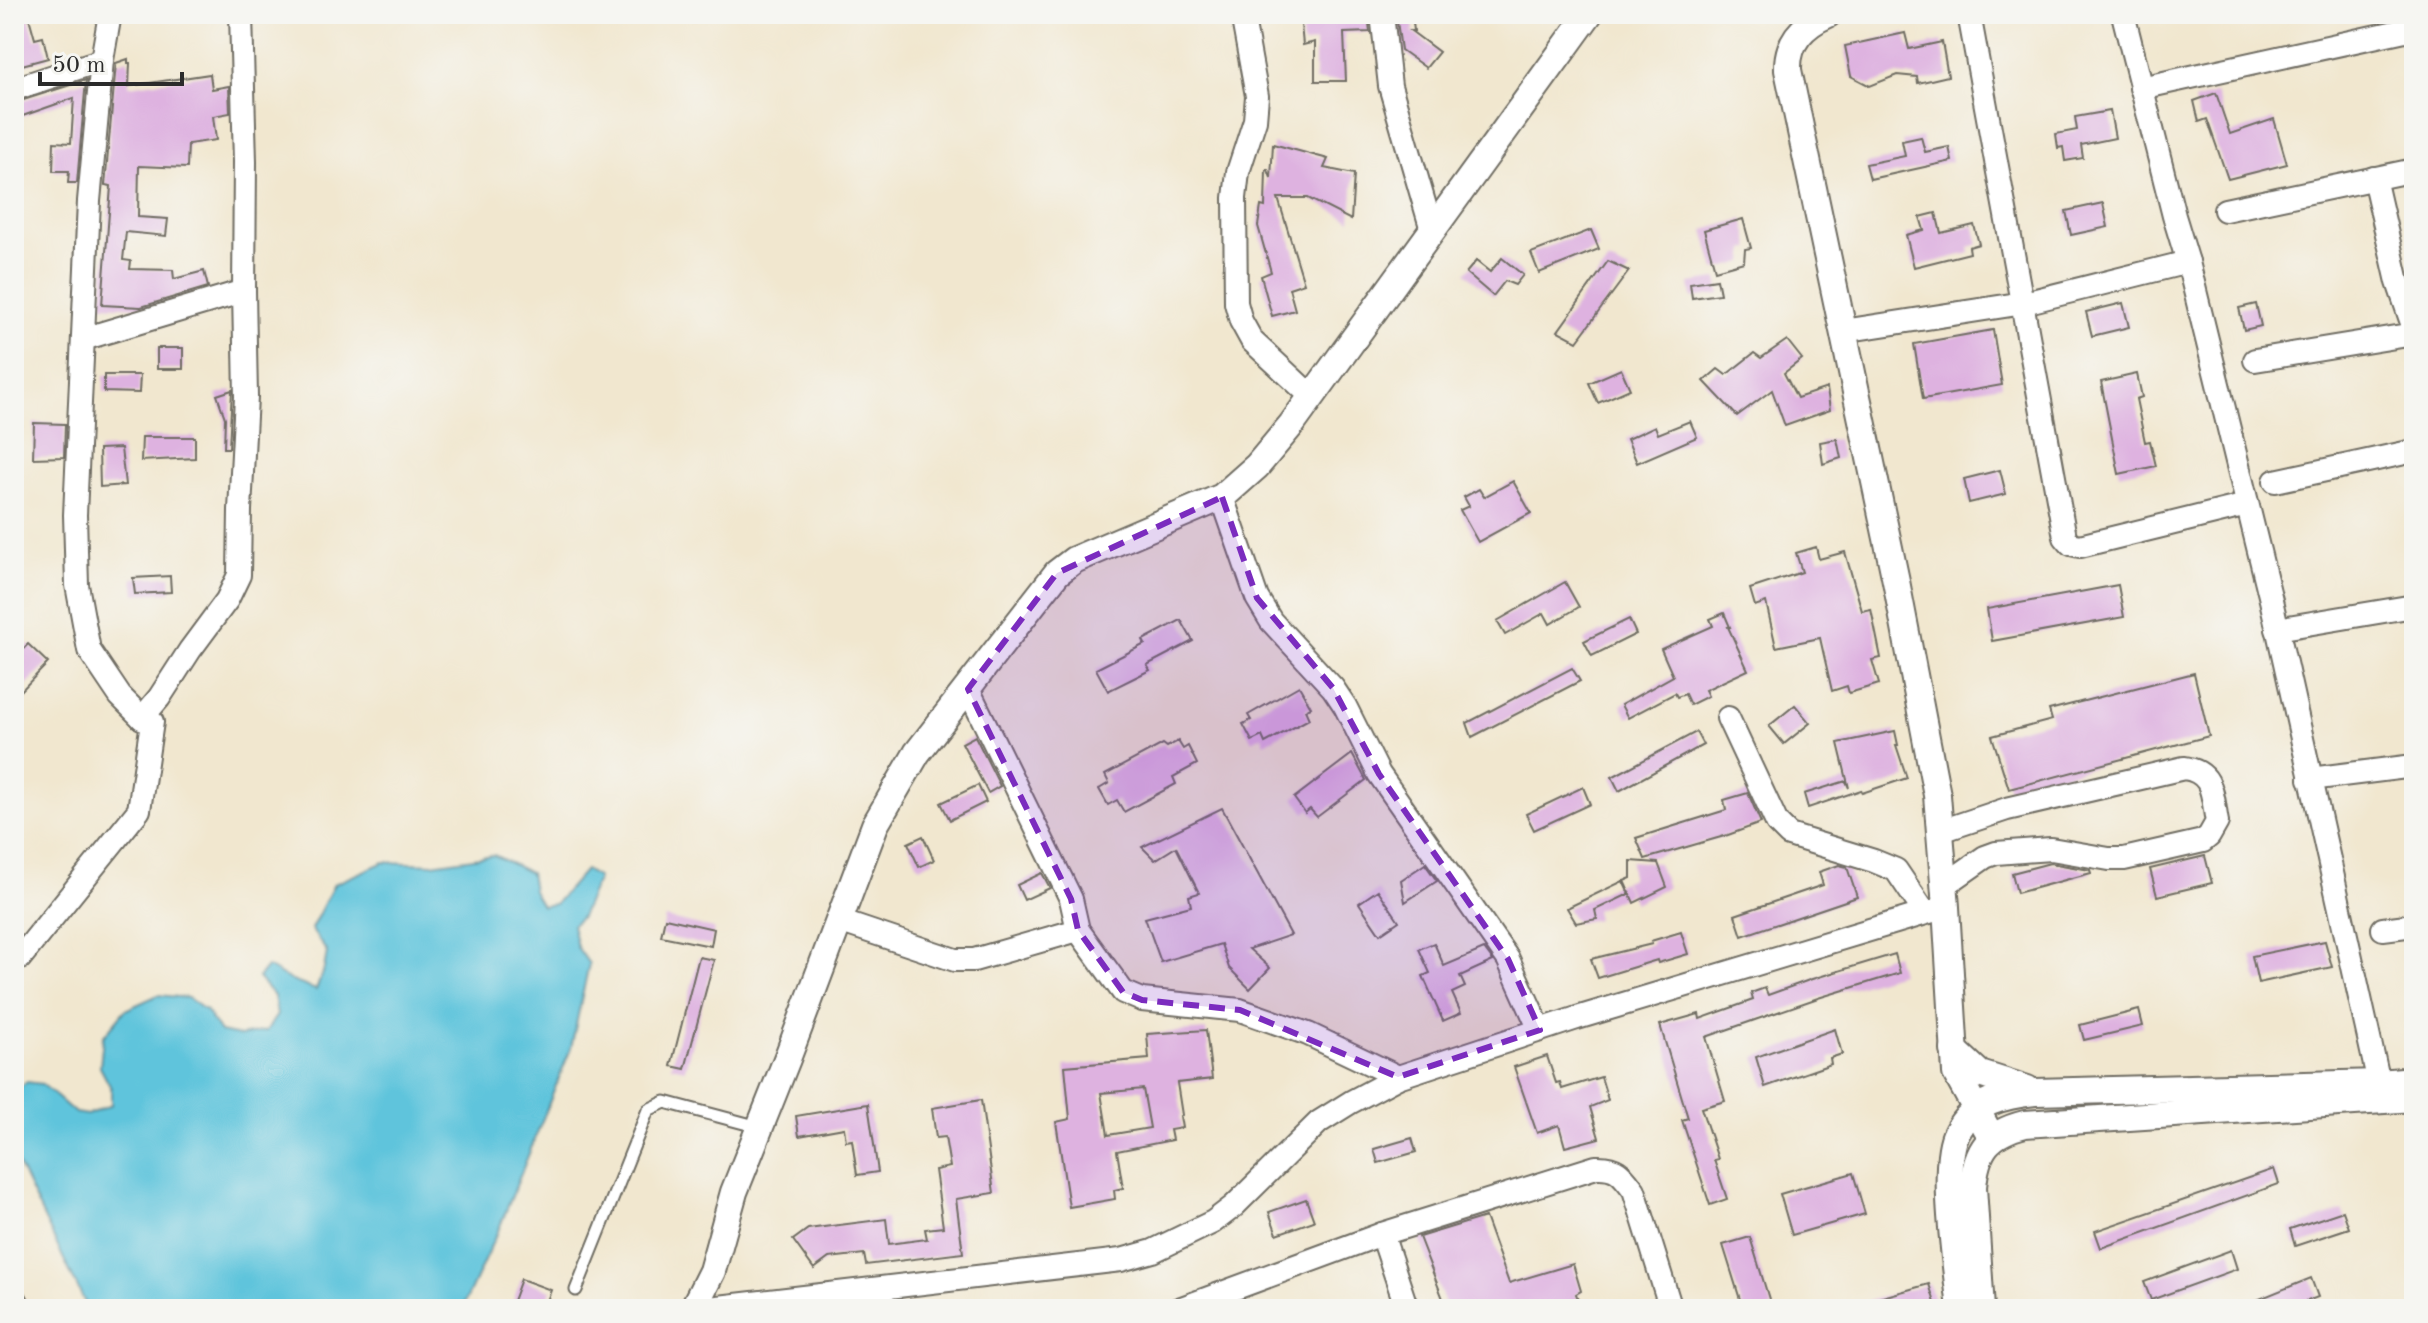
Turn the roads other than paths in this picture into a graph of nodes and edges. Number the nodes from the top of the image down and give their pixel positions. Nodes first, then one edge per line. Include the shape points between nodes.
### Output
1 (110, 14) edge
2 (241, 14) edge
3 (1242, 14) edge
4 (1382, 14) edge
5 (1589, 14) edge
6 (1828, 14) edge
7 (1969, 14) edge
8 (2123, 14) edge
9 (1798, 22) edge
10 (2414, 28) edge
11 (102, 60) junction
12 (2141, 88) junction
13 (14, 89) edge
14 (2414, 170) edge
15 (2374, 178) junction
16 (2225, 210) dead end
17 (1432, 230) junction
18 (2188, 262) junction
19 (244, 291) junction
20 (2024, 303) junction
21 (1843, 331) junction
22 (2414, 331) edge
23 (83, 339) junction
24 (2255, 360) dead end
25 (1312, 397) junction
26 (2414, 451) edge
27 (2275, 481) dead end
28 (1222, 497) junction
29 (2247, 505) junction
30 (2414, 606) edge
31 (2277, 629) junction
32 (968, 689) junction
33 (142, 718) junction
34 (1728, 718) dead end
35 (2414, 766) edge
36 (2310, 779) junction
37 (1941, 831) junction
38 (1939, 901) junction
39 (839, 921) junction
40 (2414, 925) edge
41 (2383, 929) dead end
42 (1078, 930) junction
43 (14, 962) edge
44 (1540, 1030) junction
45 (1954, 1050) junction
46 (1398, 1077) junction
47 (2414, 1080) edge
48 (2379, 1083) junction
49 (2035, 1092) junction
50 (2414, 1098) edge
51 (1976, 1110) junction
52 (759, 1127) junction
53 (1992, 1138) junction
54 (1382, 1234) junction
55 (576, 1290) dead end
56 (14, 1301) edge
57 (18, 1309) edge
58 (693, 1309) edge
59 (701, 1309) edge
60 (1179, 1309) edge
61 (1407, 1309) edge
62 (1671, 1309) edge
63 (1961, 1309) edge
64 (1981, 1309) edge

1 - 11 street
2 - 19 street
3 - 25 street via 1257,96 1235,198 1236,303 1252,341
4 - 17 street via 1390,86
5 - 17 street
6 - 9 street
7 - 20 street
8 - 12 street
9 - 21 street via 1788,70
10 - 12 street
11 - 13 street
11 - 23 street
12 - 18 street
14 - 15 street
15 - 16 street
15 - 22 street
17 - 25 street
18 - 20 street
18 - 29 street
19 - 23 street
19 - 33 street via 239,575 227,600
20 - 21 street
20 - 29 street via 2065,537 2071,544
21 - 37 street
22 - 24 street
23 - 33 street via 77,585 89,650
25 - 28 street via 1257,466
26 - 27 street
28 - 32 street via 1074,560 1033,602
28 - 44 street via 1257,598 1339,697 1379,774 1508,959
29 - 31 street
30 - 31 street
31 - 36 street
32 - 39 street via 917,753 875,825
32 - 42 street via 1071,899
33 - 43 street via 152,722 139,810
34 - 38 street via 1777,823 1789,835 1896,870
35 - 36 street
36 - 48 street
37 - 38 street
37 - 38 street via 2007,809 2184,768 2204,775 2217,822 2203,841 2124,859 2051,849 1996,853 1985,857
38 - 44 street
38 - 45 street
39 - 42 street via 955,960 974,960
39 - 52 street
40 - 41 street
42 - 46 street via 1123,992 1142,1000 1240,1010 1308,1034
44 - 46 street
45 - 49 street via 1980,1074
45 - 51 street via 1956,1073
46 - 59 street via 1319,1122 1213,1222 1153,1251 1121,1260
47 - 48 street
48 - 49 street
49 - 51 street via 2007,1095
50 - 53 street via 2025,1124
51 - 53 street
51 - 63 street via 1957,1132 1950,1156
52 - 55 lane via 665,1102 648,1110
52 - 58 street via 712,1271
53 - 64 street via 1978,1157 1973,1187
54 - 60 street
54 - 61 street
54 - 62 street via 1610,1166 1634,1190
56 - 57 street

